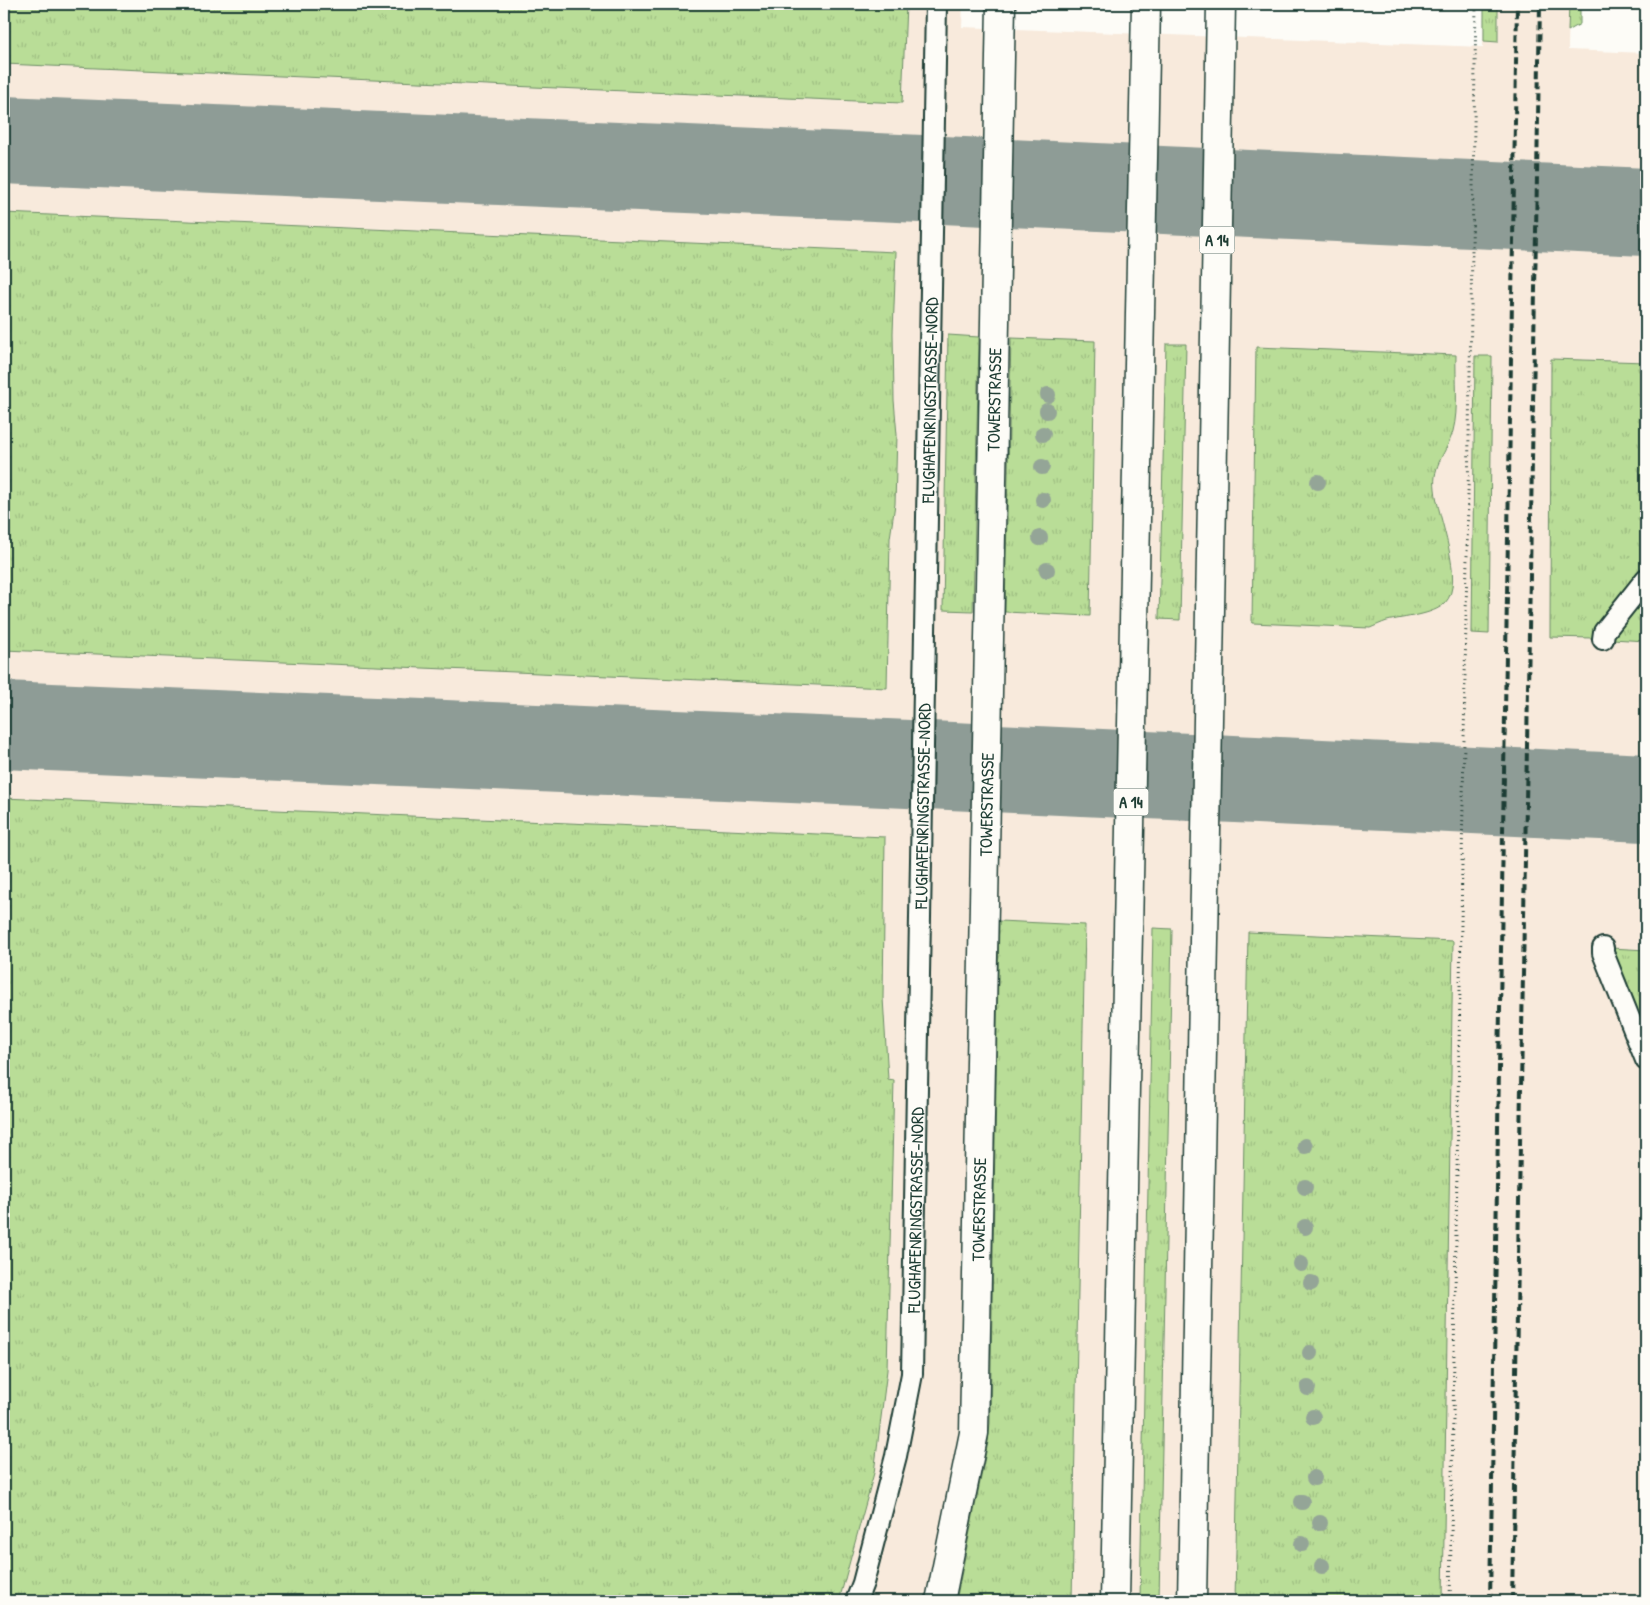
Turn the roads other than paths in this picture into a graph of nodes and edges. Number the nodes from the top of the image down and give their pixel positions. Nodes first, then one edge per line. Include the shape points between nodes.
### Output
1 (936, 4) edge
2 (1001, 4) edge
3 (1146, 4) edge
4 (1222, 4) edge
5 (1646, 579) edge
6 (1602, 639) dead end
7 (1603, 948) dead end
8 (1646, 1060) edge
9 (936, 1599) edge
10 (856, 1601) edge
11 (1116, 1601) edge
12 (1192, 1601) edge

1 - 10 lane, FLUGHAFENRINGSTRASSE-NORD via 912,1374 896,1456
2 - 9 main road, TOWERSTRASSE via 974,1432
3 - 11 main road, A 14
4 - 12 main road, A 14
5 - 6 lane via 1604,632
7 - 8 lane

